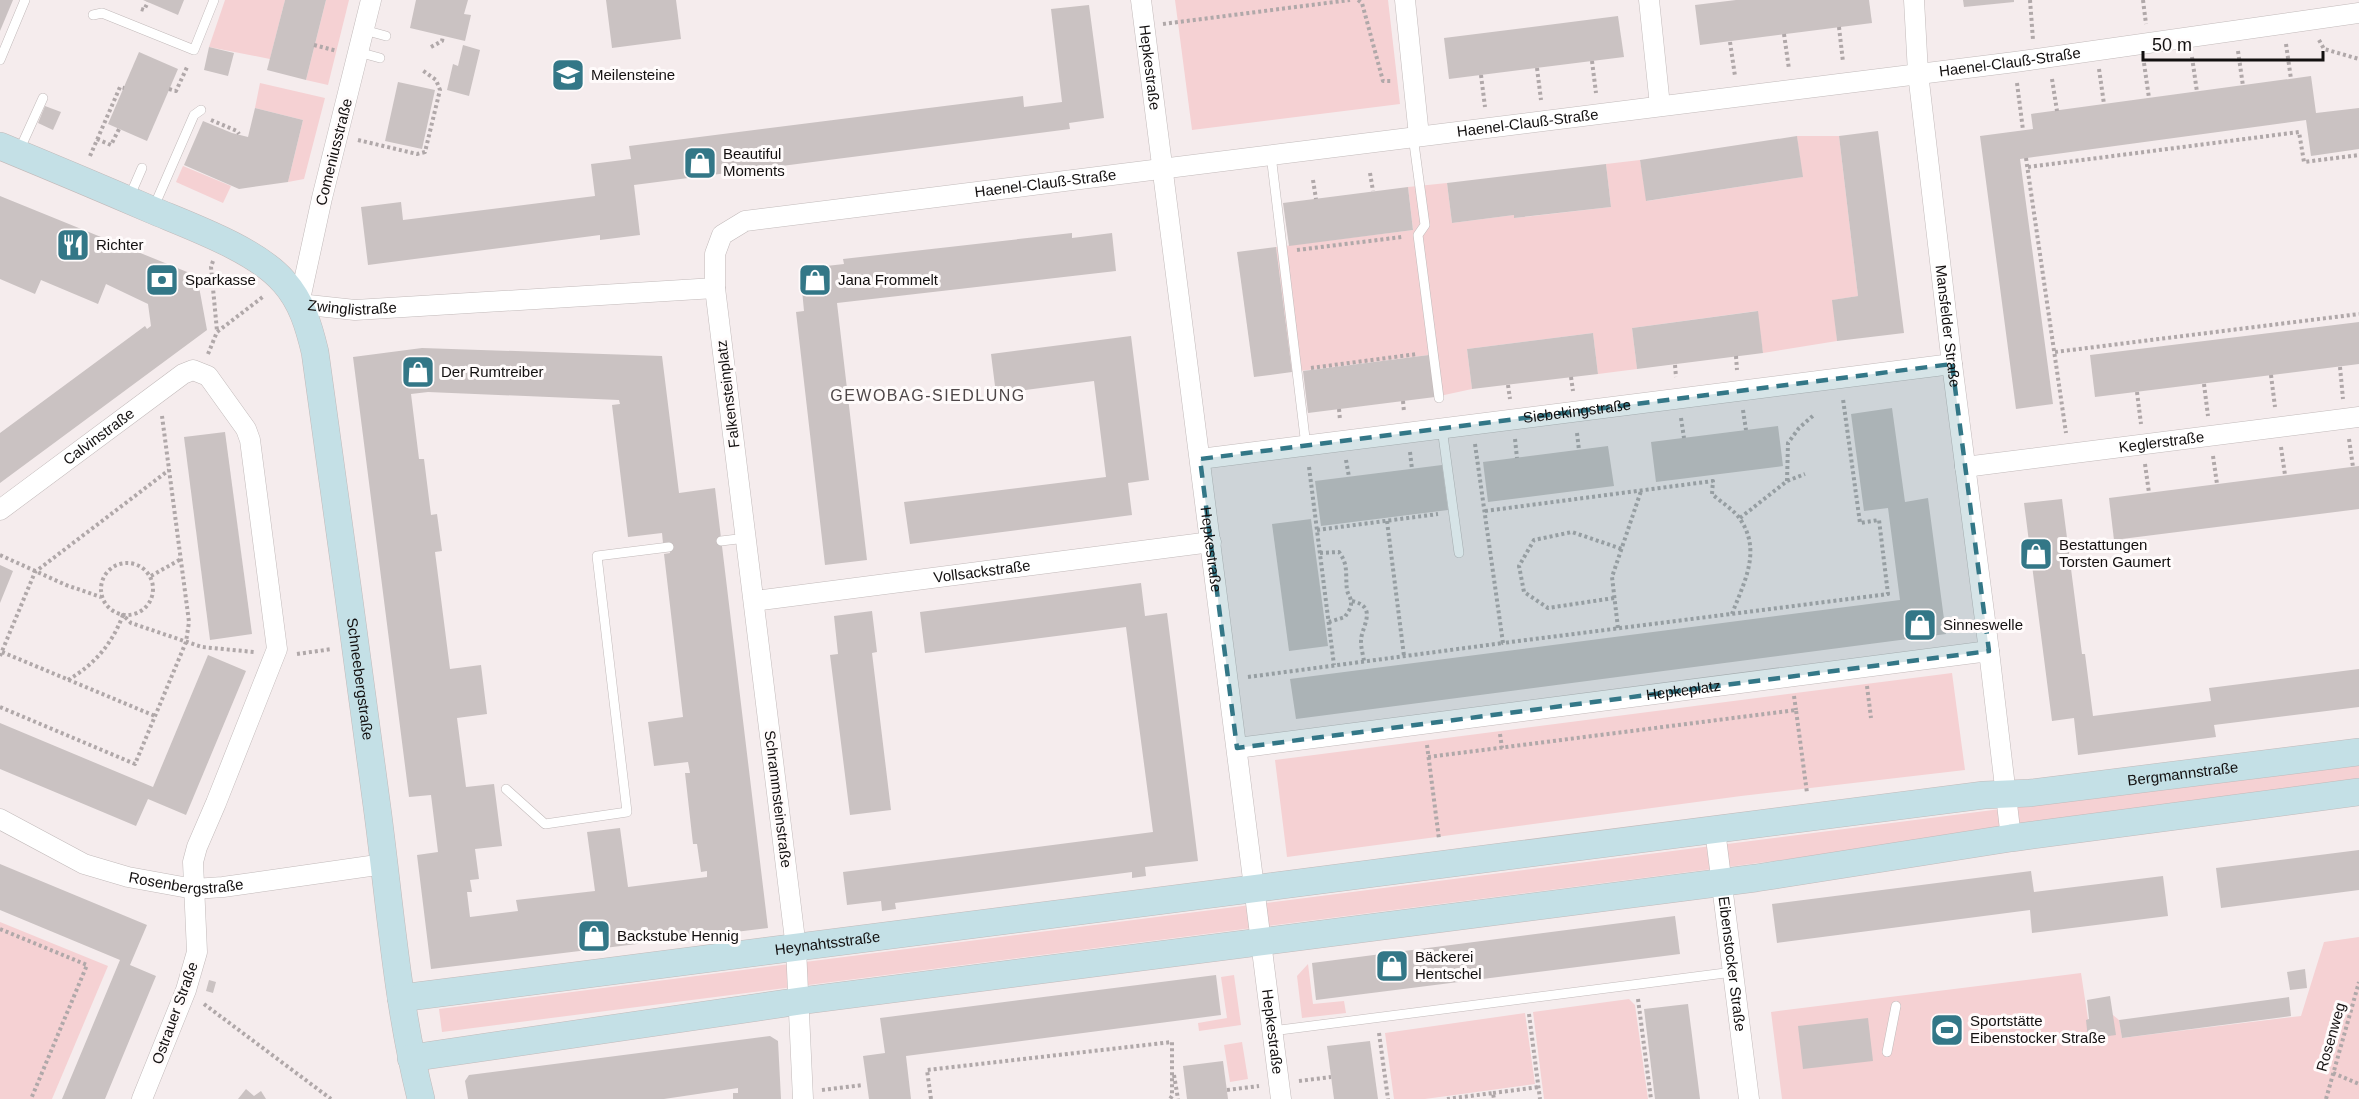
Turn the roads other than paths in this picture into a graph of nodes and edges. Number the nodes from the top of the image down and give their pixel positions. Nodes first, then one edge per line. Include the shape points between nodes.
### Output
1 (25, 0) edge
2 (214, 0) edge
3 (371, 0) edge
4 (1141, 0) edge
5 (1405, 0) edge
6 (1649, 0) edge
7 (1914, 0) edge
8 (2359, 13) edge
9 (93, 15) dead end
10 (364, 30) junction
11 (386, 36) dead end
12 (358, 52) junction
13 (380, 58) dead end
14 (0, 60) edge
15 (1918, 73) junction
16 (42, 98) dead end
17 (1660, 106) junction
18 (198, 112) road end
19 (1416, 136) junction
20 (9, 149) edge
21 (1271, 155) junction
22 (142, 168) dead end
23 (1163, 170) junction
24 (128, 200) junction
25 (153, 210) junction
26 (746, 221) joint
27 (716, 288) junction
28 (299, 304) junction
29 (1952, 364) junction
30 (1438, 398) dead end
31 (2352, 418) edge
32 (1442, 428) junction
33 (1306, 446) junction
34 (1200, 459) junction
35 (1965, 467) junction
36 (741, 500) joint
37 (0, 510) edge
38 (746, 538) junction
39 (721, 541) dead end
40 (1210, 542) junction
41 (669, 547) dead end
42 (1460, 553) dead end
43 (754, 601) junction
44 (1989, 651) junction
45 (1237, 748) junction
46 (2359, 752) edge
47 (506, 789) dead end
48 (2359, 792) edge
49 (2007, 793) junction
50 (0, 819) edge
51 (1715, 830) junction
52 (2011, 838) junction
53 (384, 864) junction
54 (1721, 882) junction
55 (194, 889) junction
56 (1255, 889) junction
57 (1262, 941) junction
58 (796, 948) junction
59 (1733, 972) junction
60 (401, 998) junction
61 (800, 1001) junction
62 (1896, 1006) dead end
63 (1272, 1031) junction
64 (1887, 1052) dead end
65 (411, 1058) junction
66 (1280, 1091) edge
67 (802, 1095) edge
68 (142, 1099) edge
69 (421, 1099) edge
70 (1749, 1099) edge

1 - 14 lane
2 - 9 lane via 194,50 102,13
3 - 10 street, Comeniusstraße
4 - 23 street, Hepkestraße
5 - 19 street
6 - 17 street
7 - 15 street, Mansfelder Straße
8 - 15 street, Haenel-Clauß-Straße
10 - 11 lane
10 - 12 street, Comeniusstraße
12 - 13 lane
12 - 28 street, Comeniusstraße
15 - 17 street, Haenel-Clauß-Straße
15 - 29 street, Mansfelder Straße
16 - 20 lane
17 - 19 street, Haenel-Clauß-Straße
18 - 25 lane
19 - 21 street, Haenel-Clauß-Straße
19 - 30 lane via 1425,225 1418,235
20 - 24 street, Zwinglistraße
21 - 23 street, Haenel-Clauß-Straße
21 - 33 lane
22 - 24 lane
23 - 26 street, Haenel-Clauß-Straße
23 - 34 street, Hepkestraße
24 - 25 street, Zwinglistraße
25 - 28 street, Zwinglistraße via 220,239 257,261 283,281
26 - 27 street, Falkensteinplatz via 722,235 715,254
27 - 28 street, Zwinglistraße via 356,310
27 - 36 street, Falkensteinplatz
28 - 53 street, Schneebergstraße via 315,352
29 - 32 street, Siebekingstraße
29 - 35 street, Mansfelder Straße
31 - 35 street, Keglerstraße
32 - 33 street, Siebekingstraße
32 - 42 lane
33 - 34 street, Siebekingstraße
34 - 40 street, Hepkestraße
35 - 44 street, Mansfelder Straße
36 - 38 street, Schrammsteinstraße
37 - 55 street, Calvinstraße via 192,370 208,376 246,429 277,653 197,847
38 - 39 lane
38 - 43 street, Schrammsteinstraße
40 - 43 street, Vollsackstraße
40 - 45 street, Hepkestraße
41 - 47 lane via 597,556 627,812 545,824
43 - 58 street, Schrammsteinstraße
44 - 45 street, Hepkeplatz
44 - 49 street
45 - 56 street, Hepkestraße
46 - 49 street, Bergmannstraße
48 - 52 street
49 - 51 street
49 - 52 street
50 - 55 street, Rosenbergstraße via 84,864
51 - 54 street, Eibenstocker Straße
51 - 56 street
52 - 54 street
53 - 55 street, Rosenbergstraße
53 - 60 street, Schneebergstraße
54 - 57 street
54 - 59 street, Eibenstocker Straße
55 - 68 street, Ostrauer Straße via 197,952 186,990
56 - 57 street, Hepkestraße
56 - 58 street, Heynahtsstraße
57 - 61 street
57 - 63 street, Hepkestraße
58 - 60 street, Heynahtsstraße
58 - 61 street, Schrammsteinstraße
59 - 63 lane
59 - 70 street, Eibenstocker Straße
60 - 65 street, Schneebergstraße
61 - 65 street
61 - 67 street, Schrammsteinstraße
62 - 64 lane
63 - 66 street, Hepkestraße
65 - 69 street, Schneebergstraße

